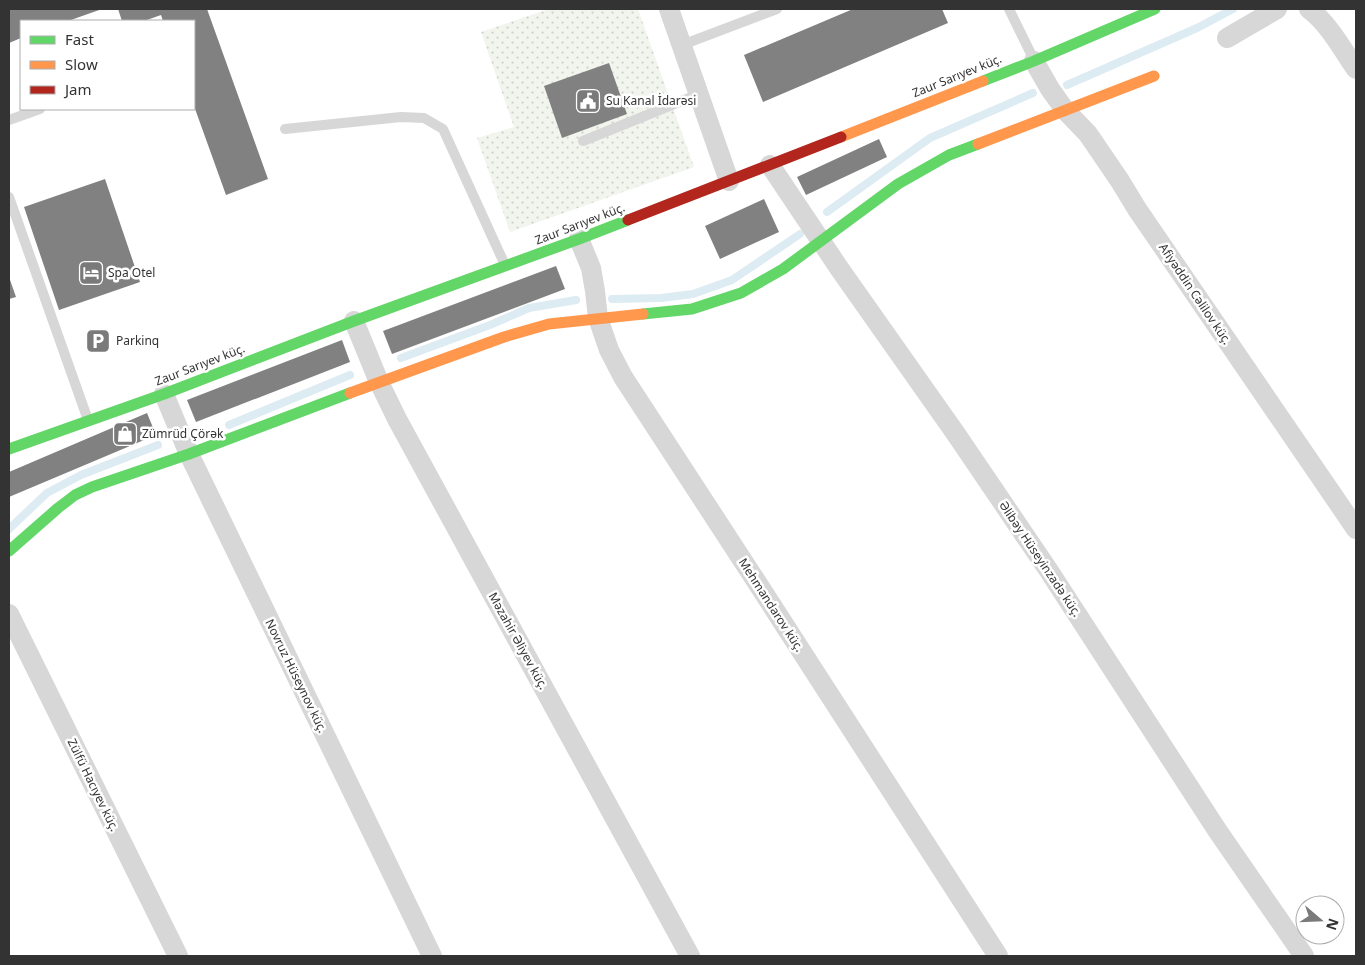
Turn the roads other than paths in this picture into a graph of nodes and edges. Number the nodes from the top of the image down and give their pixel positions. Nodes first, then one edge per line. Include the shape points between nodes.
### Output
1 (669, 9) edge
2 (777, 9) edge
3 (1010, 9) edge
4 (1155, 9) edge
5 (1277, 9) edge
6 (1309, 9) edge
7 (1227, 38) dead end
8 (682, 45) junction
9 (1034, 61) junction
10 (1356, 69) edge
11 (1154, 76) dead end
12 (699, 94) junction
13 (37, 110) edge
14 (1065, 110) junction
15 (9, 120) edge
16 (285, 129) dead end
17 (584, 141) dead end
18 (770, 165) junction
19 (729, 181) junction
20 (9, 197) edge
21 (579, 239) junction
22 (821, 240) junction
23 (505, 266) junction
24 (598, 318) junction
25 (354, 321) junction
26 (379, 382) junction
27 (164, 394) junction
28 (88, 420) junction
29 (9, 449) edge
30 (189, 454) junction
31 (1356, 529) edge
32 (9, 551) edge
33 (9, 614) edge
34 (178, 956) edge
35 (432, 956) edge
36 (690, 956) edge
37 (998, 956) edge
38 (1304, 956) edge

1 - 8 street
2 - 8 lane
3 - 9 lane
4 - 9 street, Zaur Sarıyev küç.
5 - 7 street
6 - 10 street via 1329,30
8 - 12 street
9 - 14 street, Afiyəddin Cəlilov küç.
9 - 18 street, Zaur Sarıyev küç.
11 - 14 street
12 - 17 lane
12 - 19 street
13 - 15 lane
14 - 22 street via 949,155 898,184
14 - 31 street, Afiyəddin Cəlilov küç. via 1099,149
16 - 23 lane via 401,117 424,118 442,129
18 - 19 street, Zaur Sarıyev küç.
18 - 22 street, Əlibəy Hüseyinzadə küç.
19 - 21 street, Zaur Sarıyev küç.
20 - 28 lane
21 - 23 street, Zaur Sarıyev küç.
21 - 24 street, Mehmandarov küç. via 591,268
22 - 24 street via 782,269 741,293 692,309
22 - 38 street, Əlibəy Hüseyinzadə küç. via 1044,563 1217,830
23 - 25 street, Zaur Sarıyev küç.
24 - 26 street via 548,324
24 - 37 street, Mehmandarov küç. via 622,378
25 - 26 street, Məzahir Əliyev küç.
25 - 27 street, Zaur Sarıyev küç.
26 - 30 street
26 - 36 street, Məzahir Əliyev küç.
27 - 28 street, Zaur Sarıyev küç.
27 - 30 street, Novruz Hüseynov küç.
28 - 29 street, Zaur Sarıyev küç.
30 - 32 street via 76,495
30 - 35 street, Novruz Hüseynov küç.
33 - 34 street, Zülfü Hacıyev küç.

